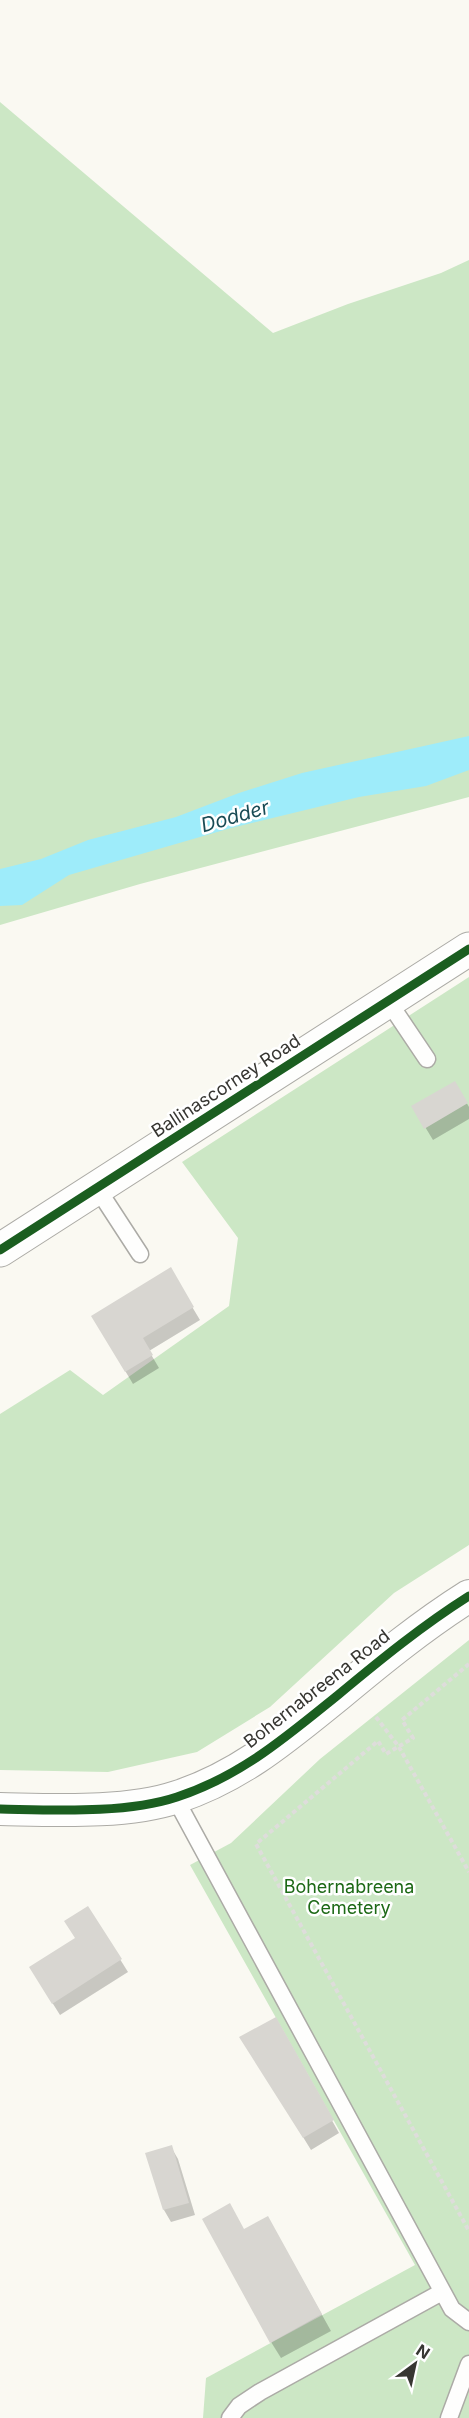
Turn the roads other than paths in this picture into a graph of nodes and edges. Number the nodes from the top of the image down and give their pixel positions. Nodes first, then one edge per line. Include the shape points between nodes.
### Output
1 (469, 949) edge
2 (388, 1001) junction
3 (427, 1059) dead end
4 (97, 1188) junction
5 (0, 1250) edge
6 (140, 1254) dead end
7 (469, 1596) edge
8 (175, 1798) junction
9 (0, 1809) edge
10 (442, 2292) junction
11 (469, 2322) edge
12 (469, 2364) edge
13 (230, 2418) edge
14 (449, 2418) edge

1 - 2 main road, Ballinascorney Road
2 - 3 lane
2 - 4 main road, Ballinascorney Road
4 - 5 main road, Ballinascorney Road
4 - 6 lane
7 - 8 street, Bohernabreena Road via 437,1616 267,1752 223,1780
8 - 9 street, Bohernabreena Road via 121,1808
8 - 10 lane
10 - 11 lane via 452,2309
10 - 13 lane via 260,2392 238,2406
12 - 14 lane

